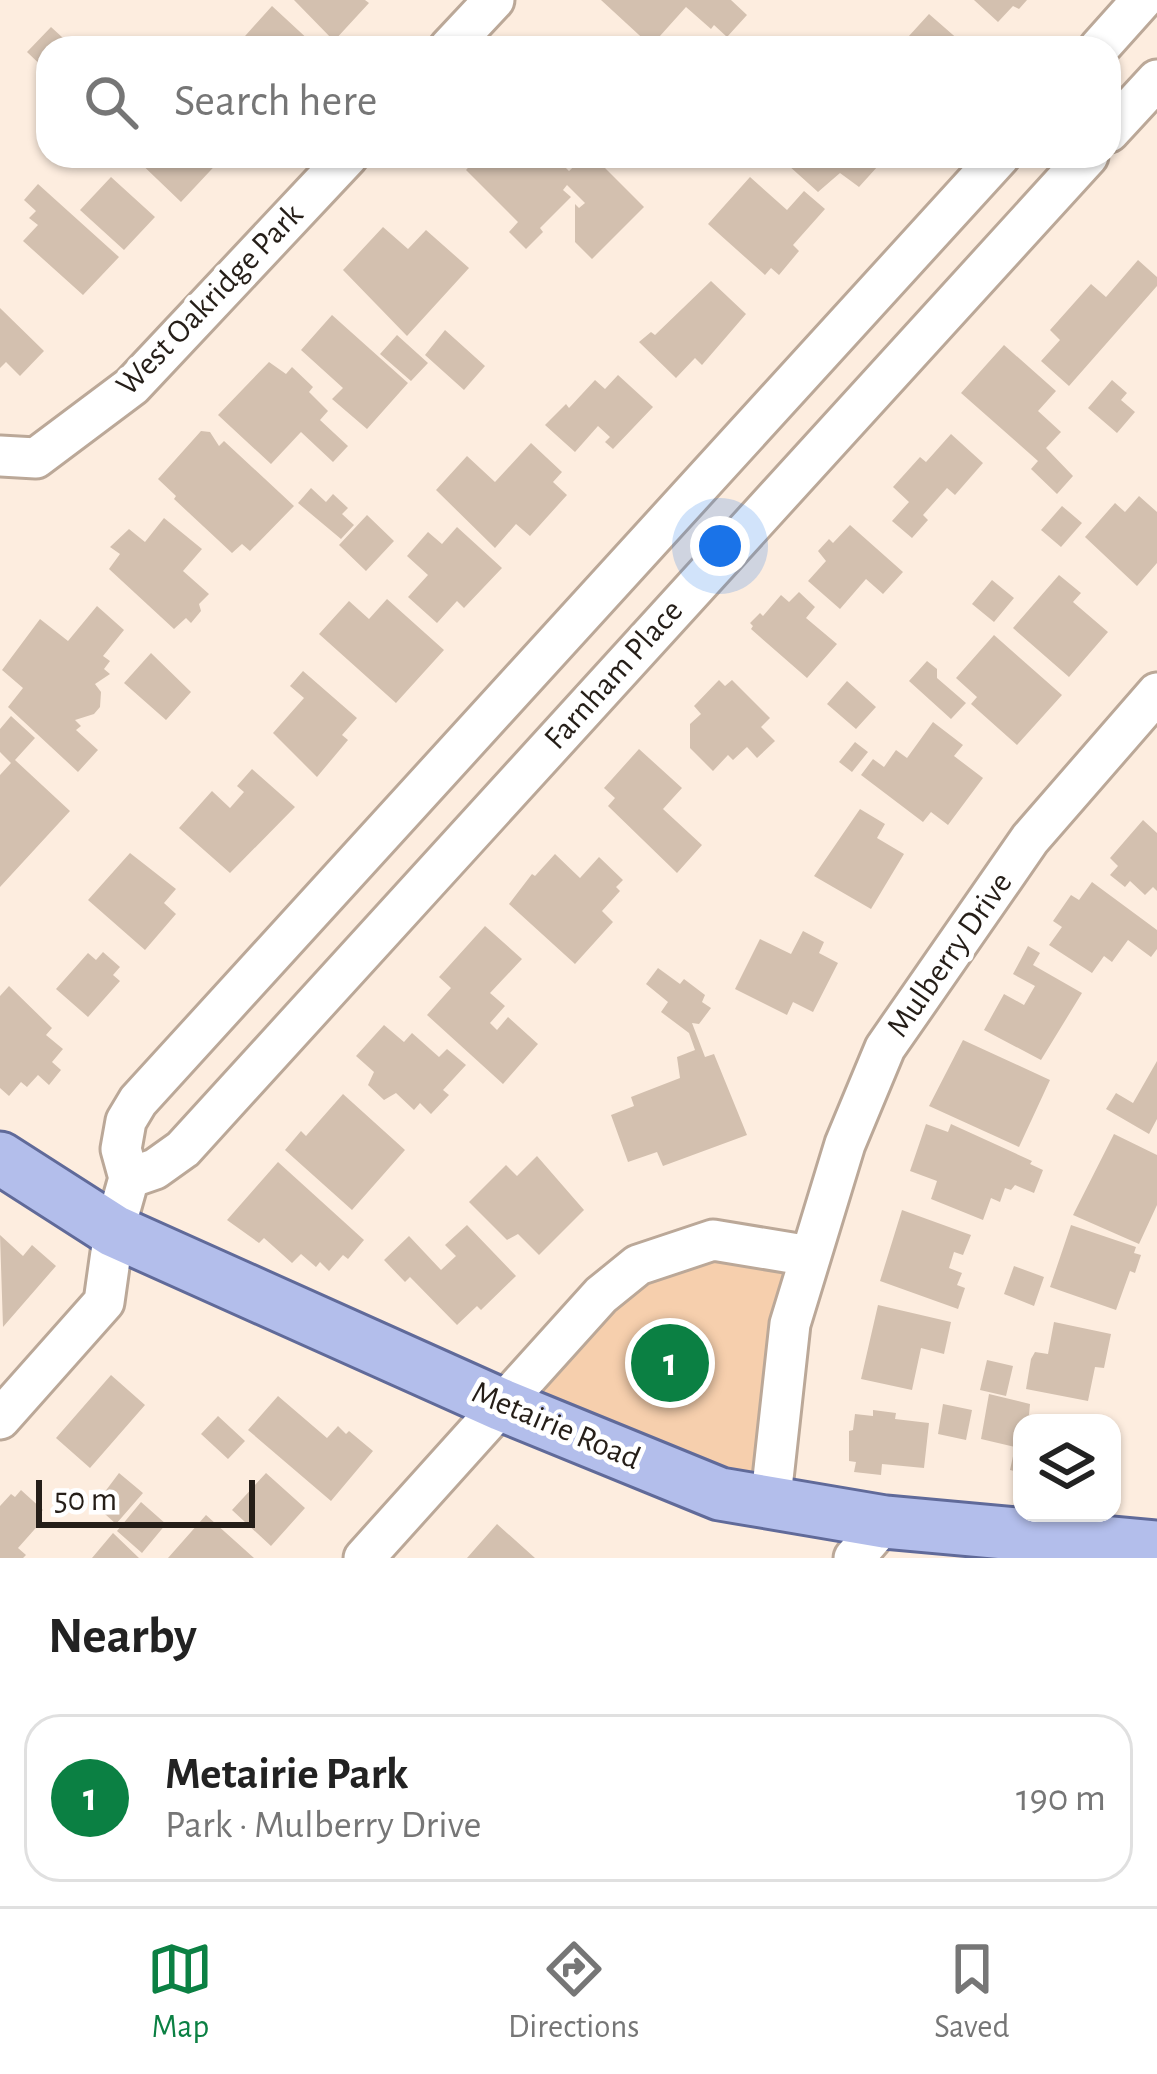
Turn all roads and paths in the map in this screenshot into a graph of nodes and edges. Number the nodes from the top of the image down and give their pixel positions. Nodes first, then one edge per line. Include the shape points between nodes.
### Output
1 (494, 0) edge
2 (1142, 0) edge
3 (460, 36) edge
4 (1110, 36) edge
5 (1157, 80) edge
6 (1121, 120) edge
7 (337, 168) edge
8 (989, 168) edge
9 (1077, 168) edge
10 (0, 456) edge
11 (1157, 693) edge
12 (0, 1158) edge
13 (129, 1178) junction
14 (114, 1231) junction
15 (810, 1256) junction
16 (502, 1405) junction
17 (0, 1419) edge
18 (770, 1506) junction
19 (869, 1540) edge
20 (1157, 1547) edge
21 (1050, 1548) edge
22 (364, 1558) edge

1 - 3 street
2 - 4 street
5 - 6 street
7 - 10 street, West Oakridge Park via 132,386 36,458
8 - 13 street, Farnham Place via 138,1101 121,1149
9 - 13 street, Farnham Place via 183,1149
11 - 15 street, Mulberry Drive via 1030,839 885,1048
12 - 14 main road, Metairie Road
13 - 14 street, Farnham Place
14 - 16 main road, Metairie Road
14 - 17 street, Farnham Place via 104,1302
15 - 16 street via 713,1240 638,1265 601,1294
15 - 18 street, Mulberry Drive via 790,1324
16 - 18 main road, Metairie Road via 720,1494
16 - 22 street
18 - 19 main road, Metairie Road
19 - 21 main road, Metairie Road
20 - 21 main road, Metairie Road

